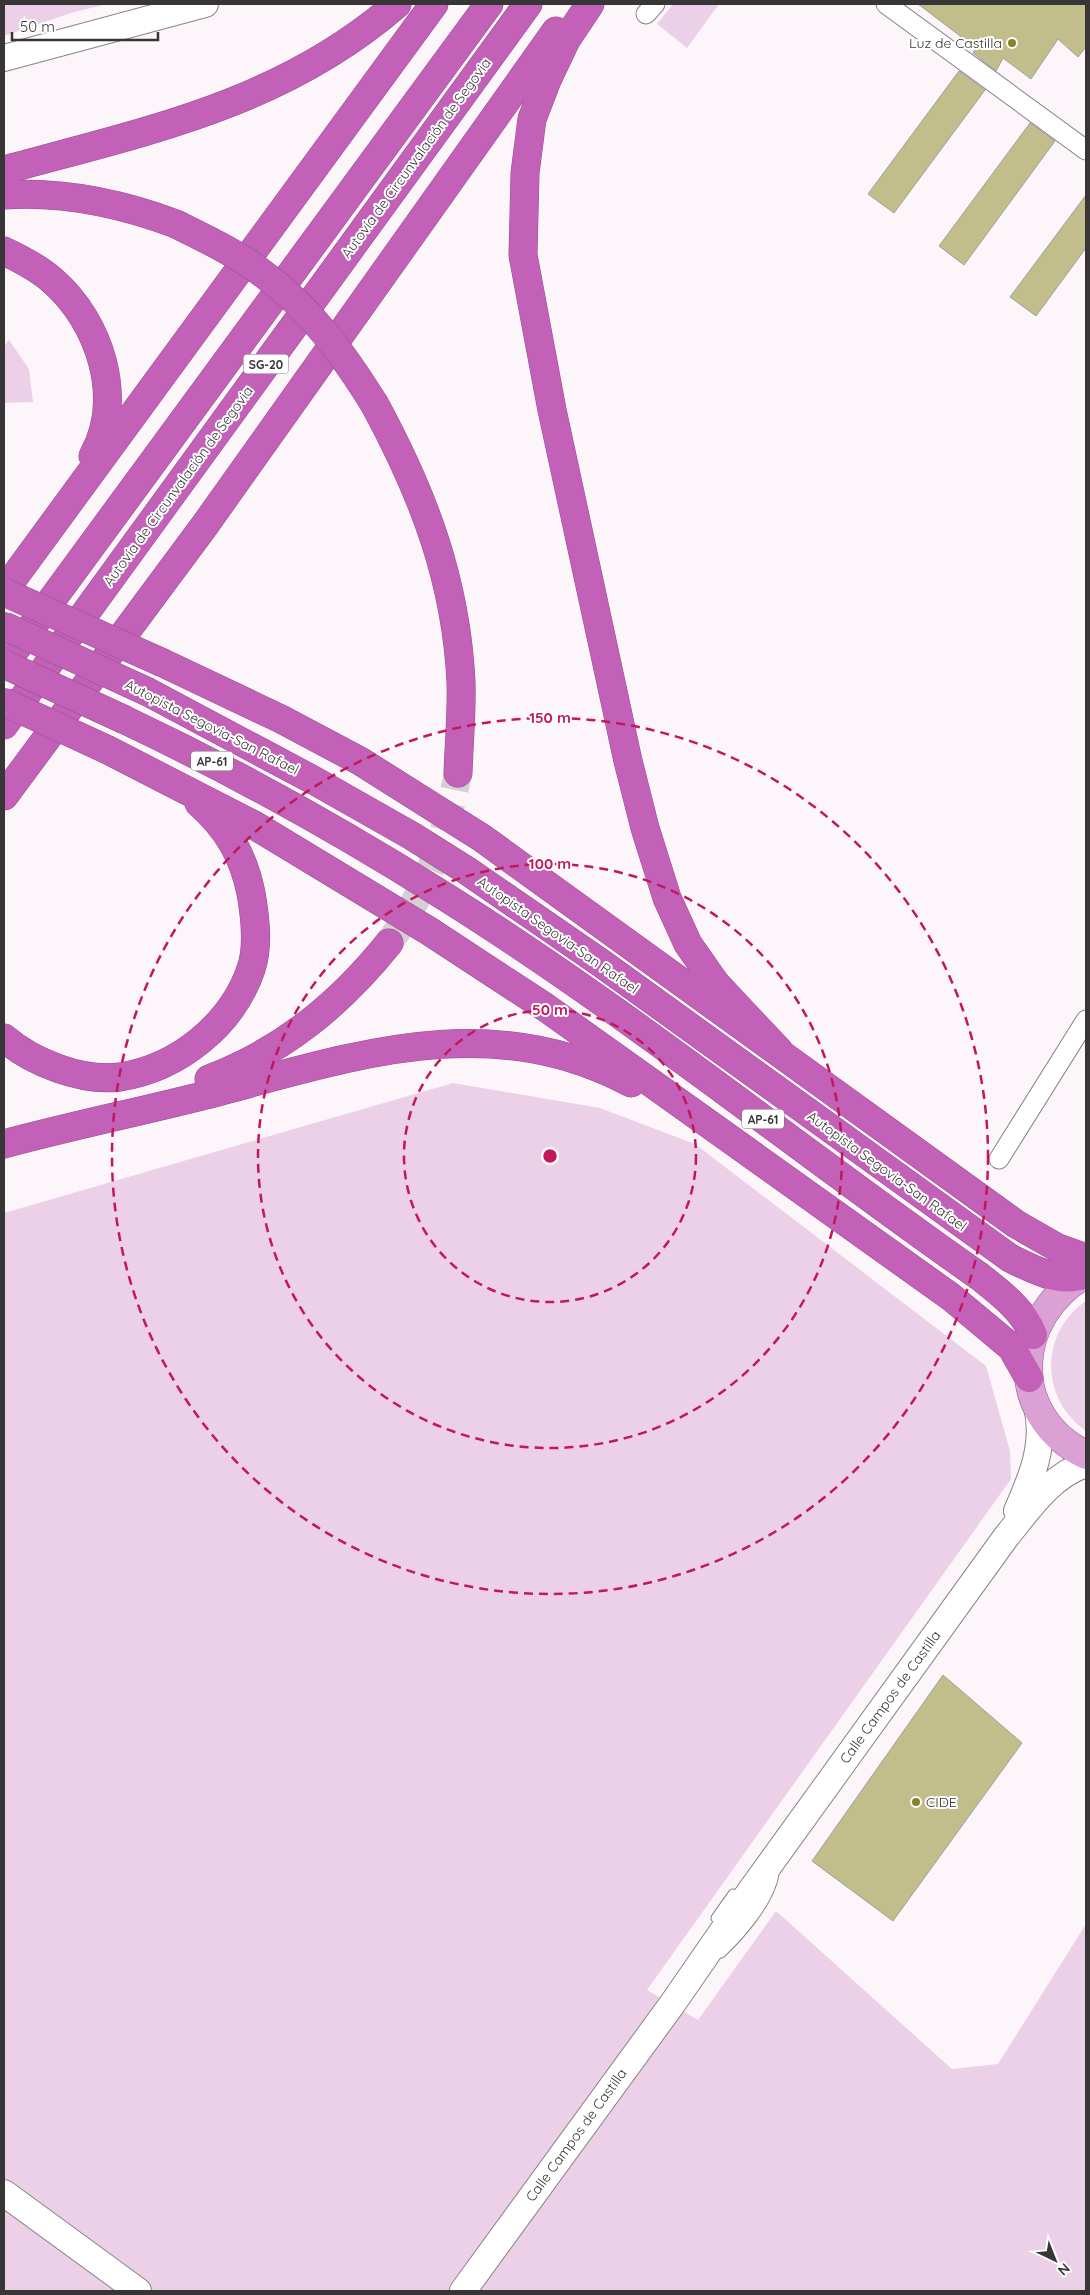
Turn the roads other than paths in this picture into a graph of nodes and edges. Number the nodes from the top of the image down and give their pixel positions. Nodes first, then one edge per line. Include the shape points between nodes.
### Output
1 (205, 4) edge
2 (397, 4) edge
3 (434, 4) edge
4 (489, 4) edge
5 (528, 4) edge
6 (576, 4) edge
7 (590, 4) edge
8 (886, 4) edge
9 (4, 58) edge
10 (1086, 150) edge
11 (4, 170) edge
12 (4, 195) edge
13 (4, 251) edge
14 (64, 508) junction
15 (4, 591) edge
16 (4, 626) edge
17 (4, 664) edge
18 (4, 702) edge
19 (4, 725) edge
20 (152, 773) junction
21 (458, 773) tunnel mouth
22 (5, 795) edge
23 (389, 944) tunnel mouth
24 (1086, 1020) edge
25 (4, 1038) edge
26 (779, 1050) junction
27 (716, 1127) junction
28 (14, 1141) edge
29 (999, 1159) dead end
30 (1086, 1258) edge
31 (1086, 1274) edge
32 (1033, 1335) junction
33 (1029, 1378) junction
34 (1037, 1406) junction
35 (1086, 1455) edge
36 (1086, 1464) edge
37 (1006, 1537) junction
38 (740, 1885) dead end
39 (711, 1926) dead end
40 (699, 1947) dead end
41 (690, 1979) junction
42 (4, 2193) edge
43 (138, 2291) edge
44 (463, 2291) edge

1 - 9 main road
2 - 11 highway via 334,52 252,95 174,123
3 - 14 highway
4 - 17 highway, SG-20
5 - 19 highway, Autovía de Circunvalación de Segovia / SG-20
6 - 22 highway via 205,525
7 - 26 highway via 566,40 532,119 525,173 523,255 552,410 628,761 667,898 688,944 716,984
8 - 10 street
12 - 21 highway, bridge via 81,197 122,206 176,224 242,259 290,297 337,347 375,405 419,492 432,526 457,638 461,681
13 - 14 highway via 53,280 75,304 92,332 102,360 108,394 100,442
14 - 15 highway
15 - 26 highway, bridge via 281,719 360,761 482,838 682,984
16 - 31 highway, Autopista Segovia-San Rafael / AP-61, bridge via 148,692 412,836 601,964 1010,1258 1059,1278
17 - 32 highway, AP-61, bridge via 210,760 444,896 693,1068 979,1276 1014,1307
18 - 20 highway, bridge
20 - 25 highway via 207,811 235,847 246,868 254,912 255,941 251,968 239,994 223,1020 173,1060 143,1072 118,1077 65,1071 40,1062
20 - 27 highway via 254,825 429,931 545,1006
23 - 28 highway via 331,1006 258,1058 205,1081
24 - 29 street
26 - 30 highway via 1016,1224 1058,1248
27 - 28 highway via 602,1069 561,1054 478,1042 385,1050
27 - 33 highway via 973,1314 1012,1348
31 - 32 main road, AP-61 via 1052,1301
32 - 33 main road, AP-61
33 - 34 main road, AP-61
34 - 35 main road, AP-61 via 1057,1434
34 - 37 main road, Calle Campos de Castilla via 1041,1428 1038,1452 1030,1482
36 - 37 main road, Calle Campos de Castilla via 1042,1492
37 - 41 main road, Calle Campos de Castilla via 765,1862
38 - 39 lane
40 - 41 lane, Calle Campos de Castilla
41 - 44 main road, Calle Campos de Castilla
42 - 43 main road

